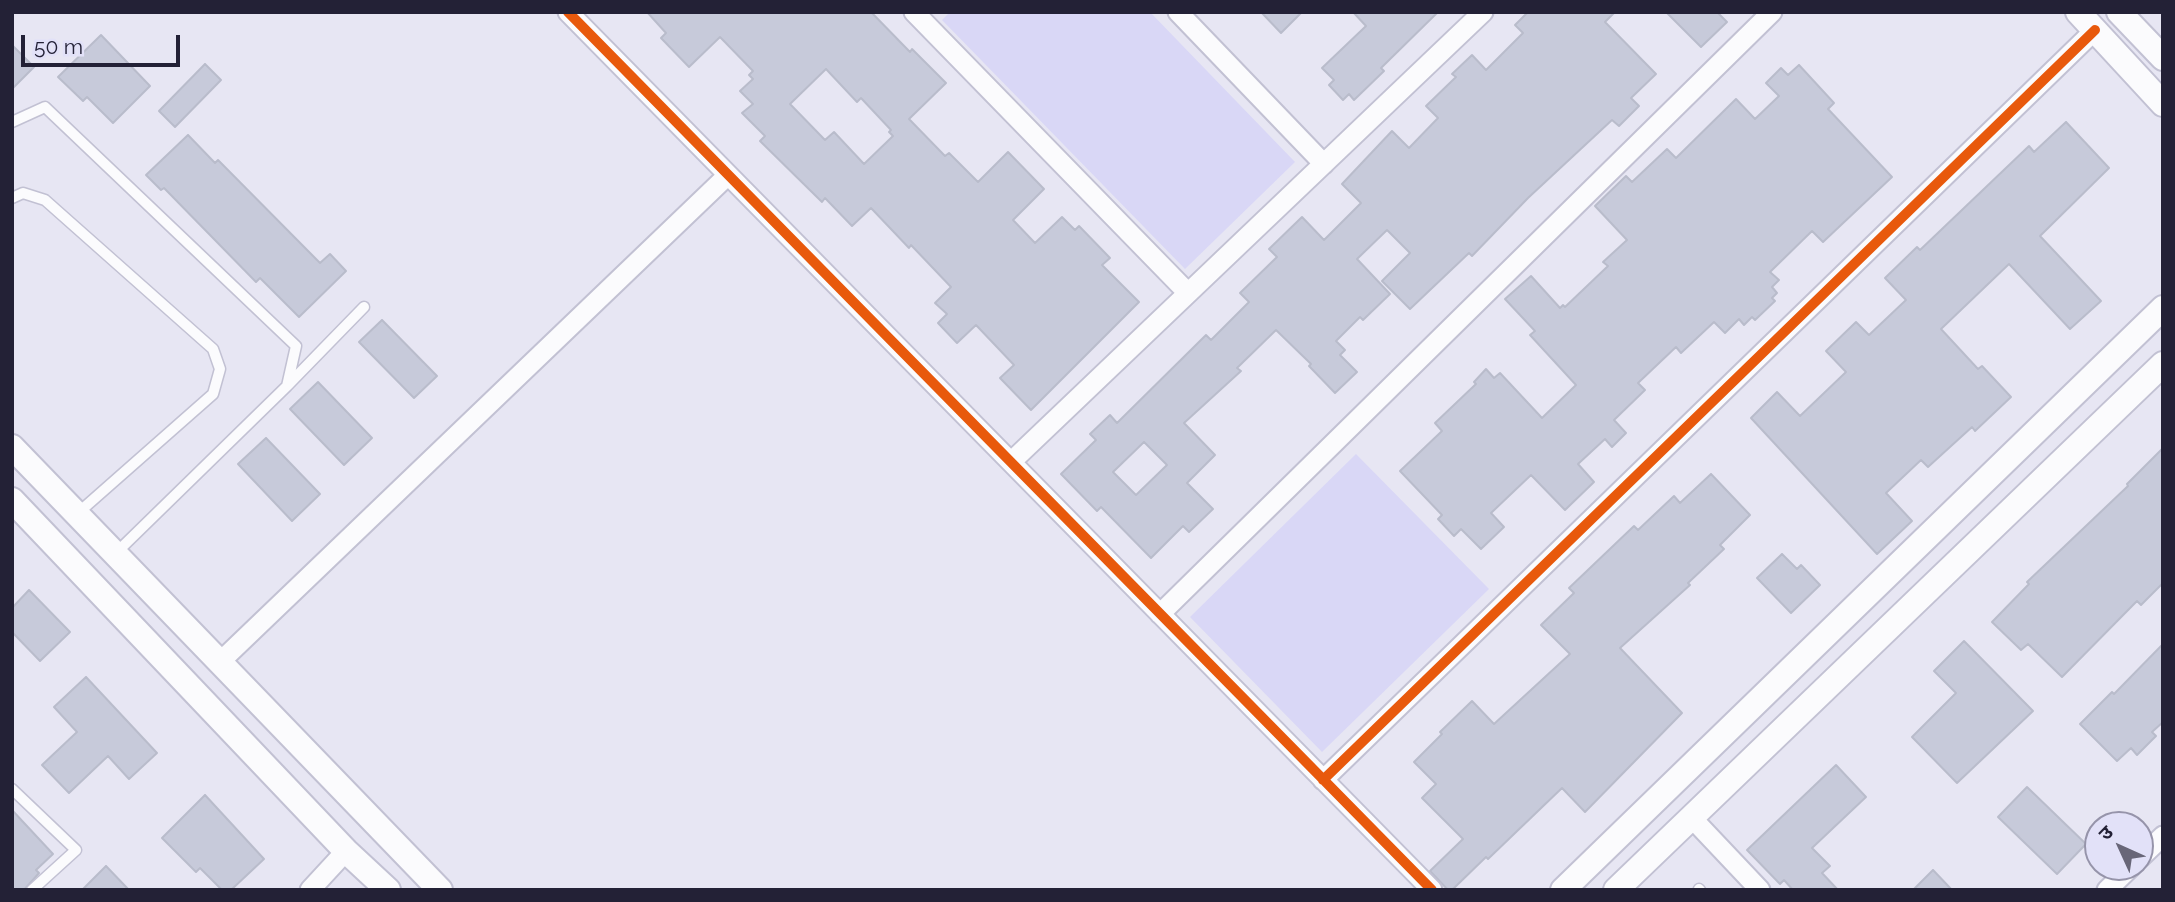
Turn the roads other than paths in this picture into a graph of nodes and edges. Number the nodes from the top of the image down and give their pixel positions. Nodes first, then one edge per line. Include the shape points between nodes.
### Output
1 (568, 12) edge
2 (1178, 12) edge
3 (1483, 12) edge
4 (1772, 12) edge
5 (2119, 12) edge
6 (918, 14) edge
7 (2086, 21) edge
8 (2163, 58) edge
9 (2163, 104) edge
10 (12, 122) edge
11 (1324, 164) junction
12 (728, 175) junction
13 (12, 198) edge
14 (1188, 293) junction
15 (364, 307) dead end
16 (2163, 308) edge
17 (2163, 364) edge
18 (286, 386) junction
19 (12, 447) edge
20 (1011, 462) junction
21 (12, 500) edge
22 (78, 513) junction
23 (117, 553) junction
24 (1160, 614) junction
25 (221, 661) junction
26 (1324, 780) junction
27 (12, 789) edge
28 (1691, 817) junction
29 (346, 850) junction
30 (32, 890) edge
31 (310, 890) edge
32 (388, 890) edge
33 (440, 890) edge
34 (1432, 890) edge
35 (1563, 890) edge
36 (1616, 890) edge
37 (1760, 890) edge

1 - 12 street
2 - 11 street
3 - 11 street
4 - 24 street
5 - 8 street
6 - 14 street
7 - 9 street
7 - 26 street
10 - 18 lane via 45,107 296,346
11 - 14 street
12 - 20 street
12 - 25 street
13 - 22 lane via 23,193 45,200 213,349 220,369 213,394
14 - 20 street
15 - 18 lane
16 - 35 street
17 - 28 street
18 - 23 lane
19 - 22 street
20 - 24 street
21 - 29 street
22 - 23 street
23 - 25 street
24 - 26 street
25 - 33 street
26 - 34 street
27 - 30 lane via 76,850
28 - 36 street
28 - 37 street
29 - 31 street
29 - 32 street

